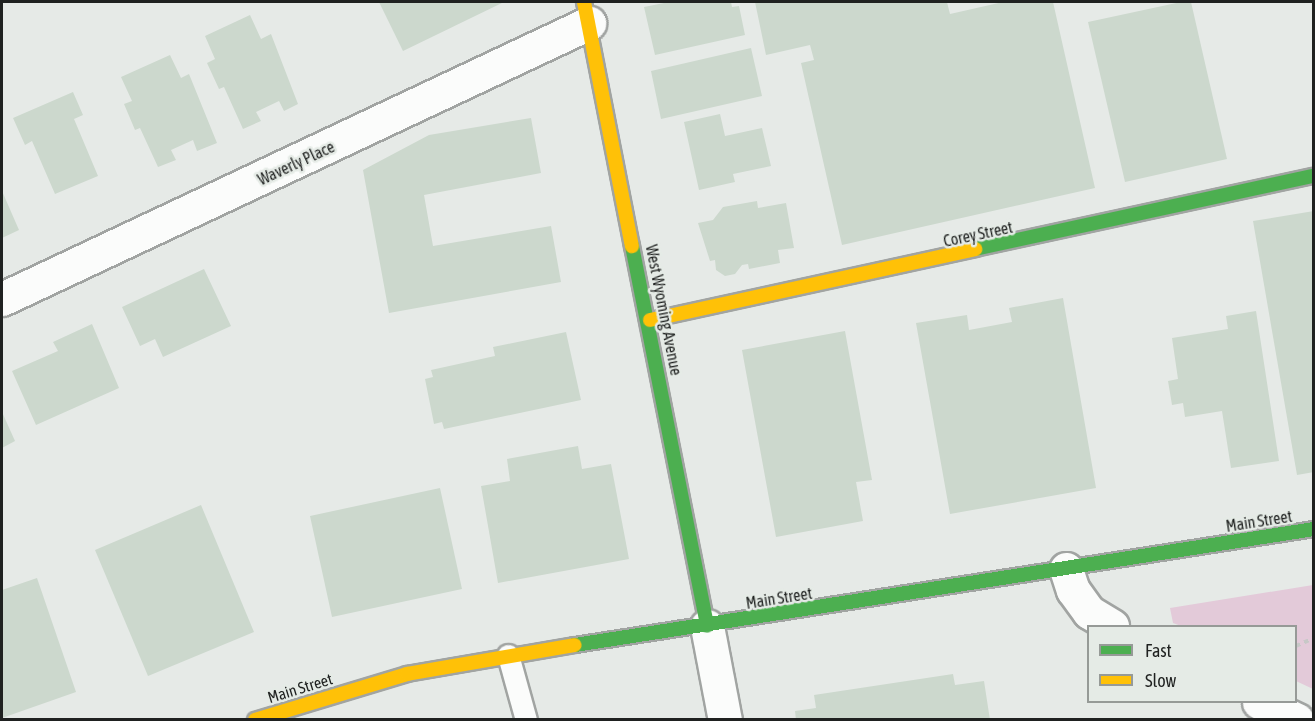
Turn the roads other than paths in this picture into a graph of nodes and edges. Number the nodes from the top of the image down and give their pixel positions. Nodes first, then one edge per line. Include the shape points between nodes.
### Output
1 (586, 12) edge
2 (1314, 176) edge
3 (2, 299) edge
4 (650, 320) junction
5 (1314, 529) edge
6 (1066, 569) junction
7 (1109, 625) edge
8 (707, 626) junction
9 (508, 655) junction
10 (1261, 703) edge
11 (255, 720) edge
12 (526, 720) edge
13 (725, 720) edge
14 (1297, 720) edge

1 - 3 street, Waverly Place
1 - 4 main road, West Wyoming Avenue
2 - 4 main road, Corey Street
4 - 8 main road, West Wyoming Avenue
5 - 6 main road, Main Street
6 - 7 street via 1089,612
6 - 8 main road, Main Street
8 - 9 main road, Main Street
8 - 13 street
9 - 11 main road, Main Street via 407,674
9 - 12 lane
10 - 14 street

